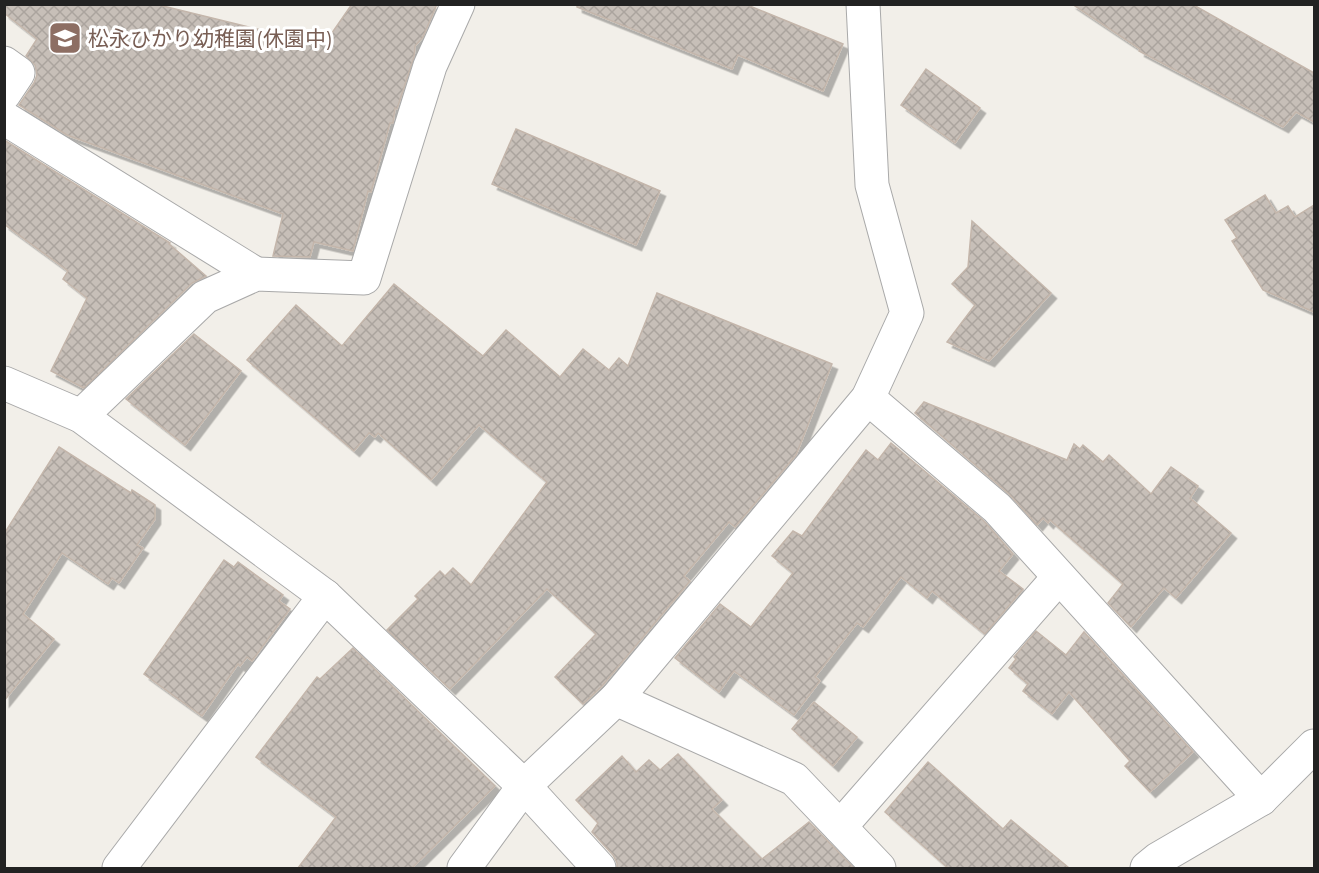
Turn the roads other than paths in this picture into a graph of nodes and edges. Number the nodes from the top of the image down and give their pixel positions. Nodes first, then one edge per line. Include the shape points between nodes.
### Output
1 (458, 4) edge
2 (863, 4) edge
3 (4, 63) edge
4 (4, 94) edge
5 (4, 118) edge
6 (256, 274) junction
7 (4, 382) edge
8 (868, 398) junction
9 (81, 416) junction
10 (1059, 576) junction
11 (325, 596) junction
12 (616, 699) junction
13 (1314, 746) edge
14 (524, 786) junction
15 (1261, 799) junction
16 (840, 827) junction
17 (1156, 865) edge
18 (118, 868) edge
19 (464, 868) edge
20 (599, 868) edge
21 (879, 868) edge

1 - 6 street via 430,66 364,278
2 - 8 street via 872,185 907,313
3 - 4 street via 18,73
5 - 6 street
6 - 9 street via 205,297
7 - 9 street
8 - 10 street via 997,508
8 - 12 street
9 - 11 street
10 - 15 street
10 - 16 street
11 - 14 street
11 - 18 street
12 - 14 street
12 - 16 street via 794,778
13 - 15 street
14 - 19 street
14 - 20 street
15 - 17 street
16 - 21 street

